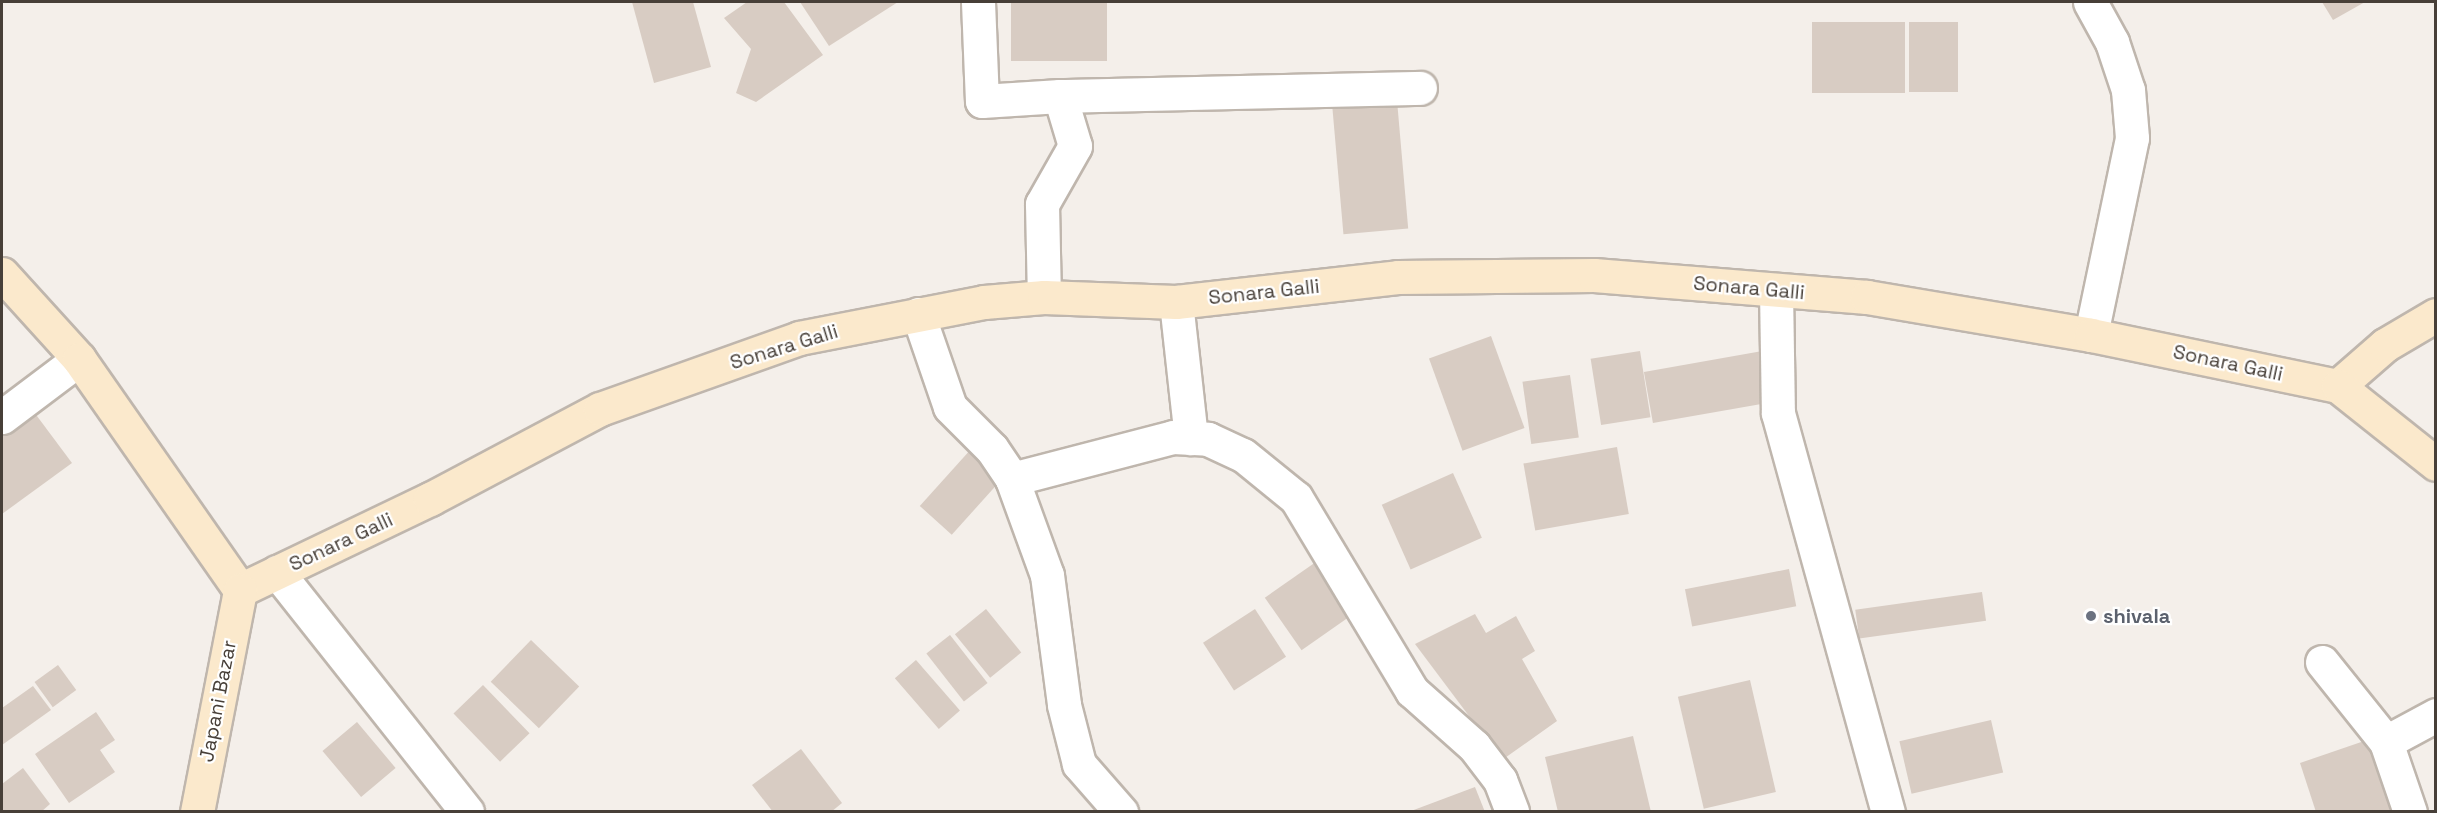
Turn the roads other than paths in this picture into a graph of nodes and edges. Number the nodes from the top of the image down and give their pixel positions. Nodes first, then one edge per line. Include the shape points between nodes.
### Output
1 (978, 2) edge
2 (2090, 2) edge
3 (1420, 88) dead end
4 (1060, 96) junction
5 (2, 274) edge
6 (1776, 290) junction
7 (1044, 297) junction
8 (1176, 302) junction
9 (918, 314) junction
10 (2436, 315) edge
11 (2091, 335) junction
12 (79, 359) junction
13 (2338, 386) junction
14 (2, 417) edge
15 (1191, 438) junction
16 (2436, 464) edge
17 (1012, 479) junction
18 (277, 572) junction
19 (240, 590) junction
20 (2322, 662) dead end
21 (2417, 728) edge
22 (1885, 811) edge
23 (196, 812) edge
24 (467, 812) edge
25 (1122, 812) edge
26 (1512, 812) edge
27 (2410, 812) edge

1 - 4 street via 982,101
2 - 11 street via 2112,42 2128,90 2132,138
3 - 4 street
4 - 7 street via 1075,146 1042,204
5 - 12 street
6 - 8 street, Sonara Galli via 1593,275 1398,277
6 - 11 street, Sonara Galli via 1867,297
6 - 22 street via 1778,413
7 - 8 street, Sonara Galli
7 - 9 street, Sonara Galli
8 - 15 street
9 - 17 street via 950,407 992,449
9 - 18 street, Sonara Galli via 799,338 600,409 430,499
10 - 13 street via 2385,345
11 - 13 street, Sonara Galli
12 - 14 street
12 - 19 street
13 - 16 street
15 - 17 street via 1173,437
15 - 26 street via 1208,439 1243,456 1296,498 1412,691 1474,746 1500,780
17 - 25 street via 1047,575 1064,705 1079,764
18 - 19 street, Sonara Galli
18 - 24 street
19 - 23 street, Japani Bazar
20 - 21 street
21 - 27 street

